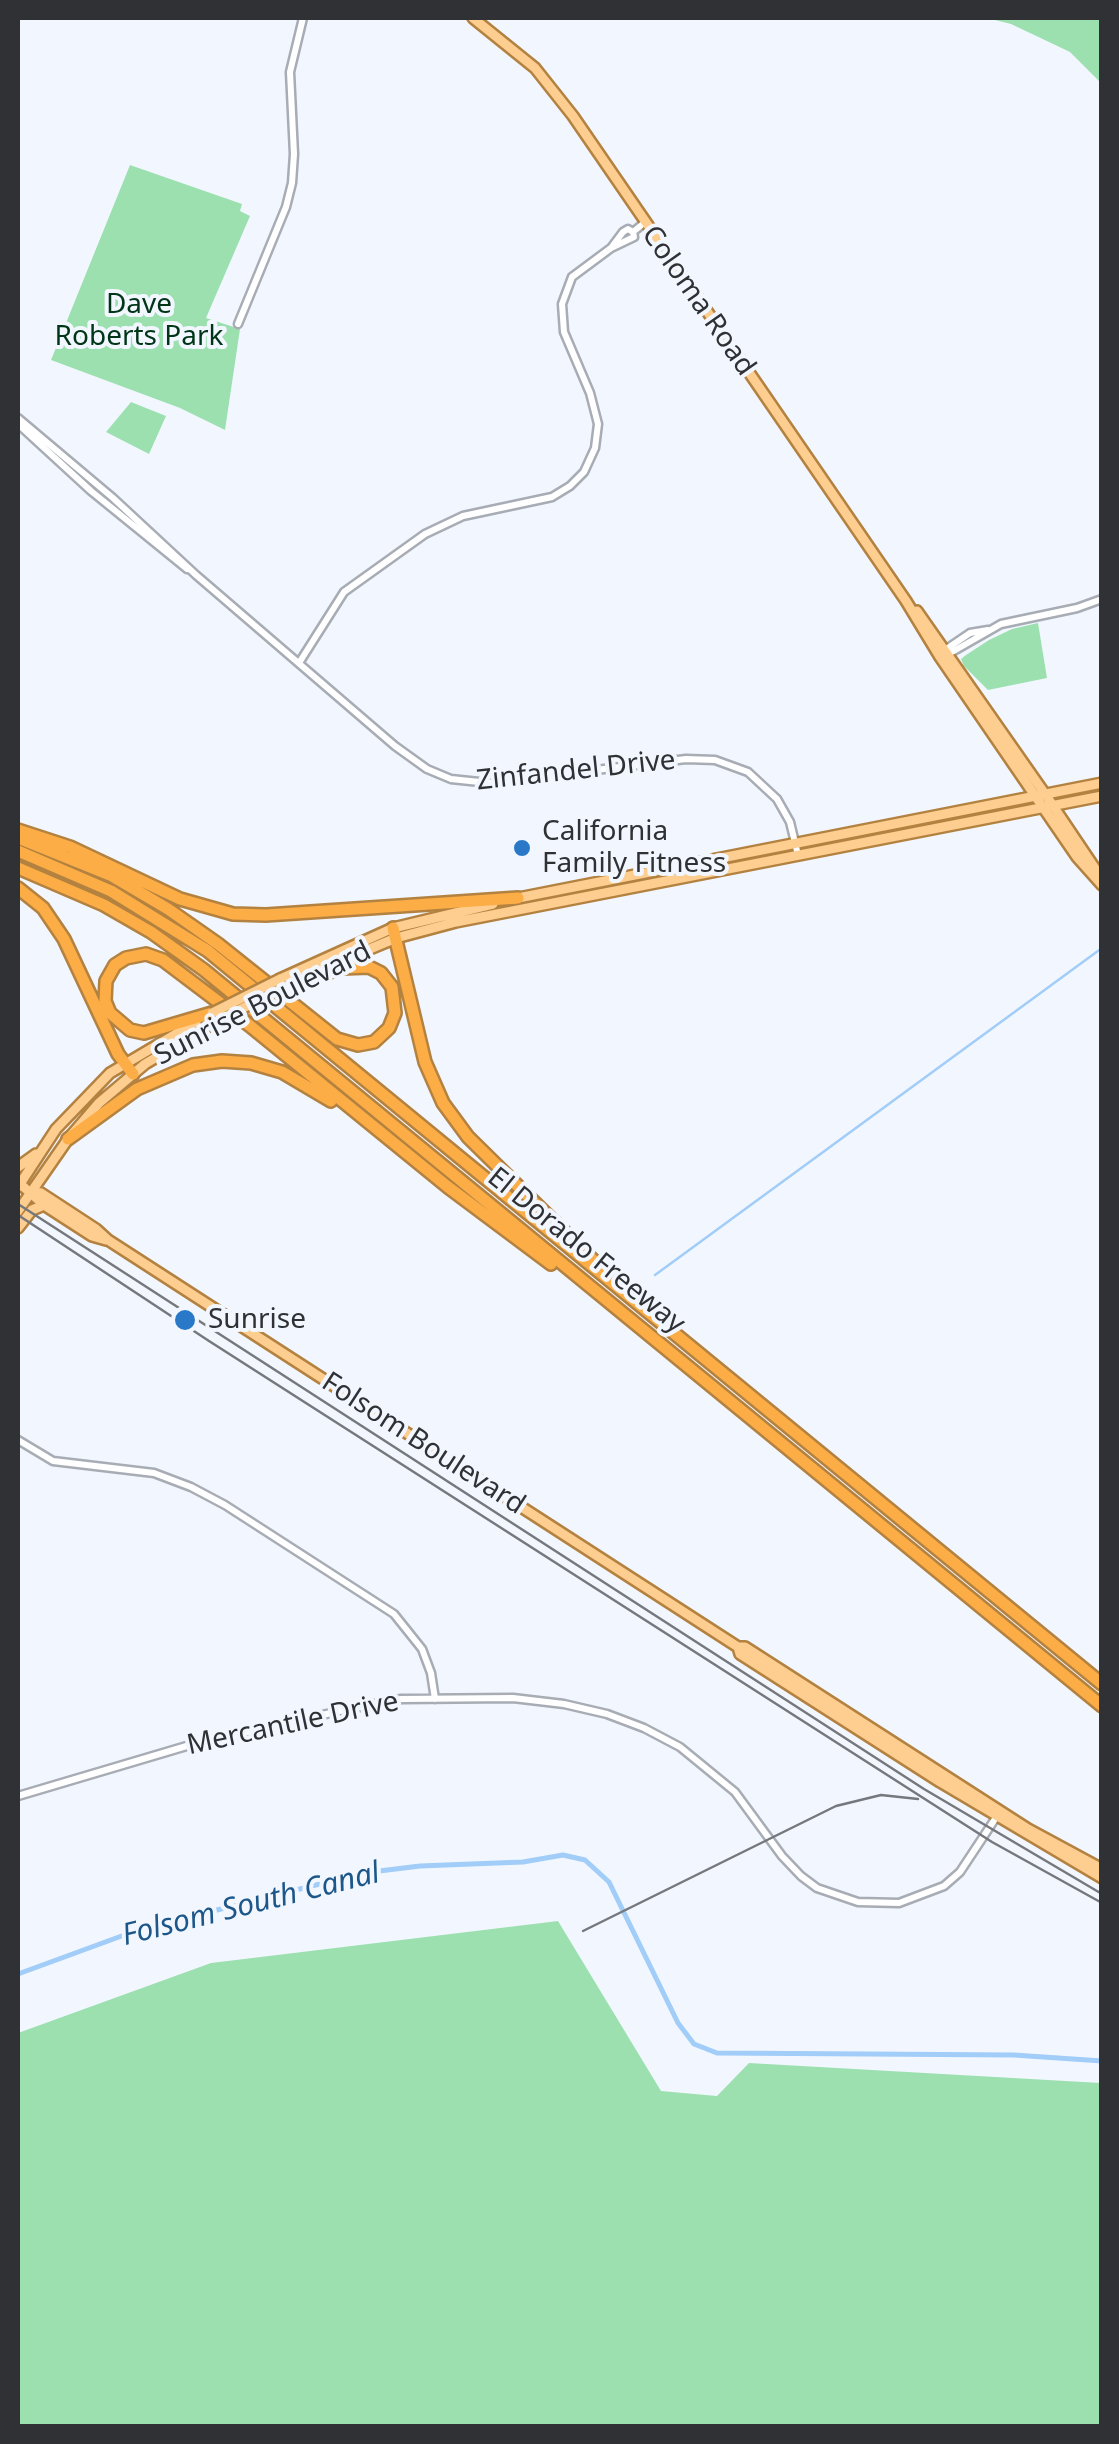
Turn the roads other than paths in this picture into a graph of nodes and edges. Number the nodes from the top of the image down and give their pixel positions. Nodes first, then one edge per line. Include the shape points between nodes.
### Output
1 (303, 18) edge
2 (473, 18) edge
3 (644, 223) junction
4 (238, 324) dead end
5 (18, 420) edge
6 (1102, 599) edge
7 (944, 654) junction
8 (299, 663) junction
9 (1022, 776) junction
10 (1102, 782) edge
11 (1040, 795) junction
12 (1102, 796) edge
13 (1018, 798) junction
14 (1070, 802) junction
15 (1048, 808) junction
16 (1066, 826) junction
17 (18, 830) edge
18 (18, 838) edge
19 (795, 842) junction
20 (18, 852) edge
21 (798, 855) junction
22 (18, 868) edge
23 (1099, 882) edge
24 (18, 888) edge
25 (518, 898) junction
26 (394, 933) junction
27 (283, 983) junction
28 (215, 1017) junction
29 (124, 1063) junction
30 (133, 1074) junction
31 (68, 1139) junction
32 (396, 1146) junction
33 (42, 1149) junction
34 (18, 1167) edge
35 (18, 1184) edge
36 (31, 1191) junction
37 (44, 1205) junction
38 (18, 1211) edge
39 (18, 1228) edge
40 (108, 1240) junction
41 (604, 1276) junction
42 (585, 1283) junction
43 (18, 1440) edge
44 (1102, 1684) edge
45 (436, 1698) junction
46 (1102, 1706) edge
47 (18, 1796) edge
48 (998, 1814) junction
49 (1102, 1869) edge
50 (1102, 1878) edge

1 - 4 street via 290,72 292,183
2 - 3 main road, Coloma Road via 544,80
3 - 7 main road, Coloma Road
3 - 8 street via 623,232 572,277 562,304 564,332 598,424 584,472 552,496 463,516 425,534 344,592
5 - 8 street, Zinfandel Drive
6 - 7 street via 970,632
7 - 9 main road, Coloma Road
7 - 11 main road, Coloma Road
8 - 19 street, Zinfandel Drive via 413,761 439,775 500,783 713,760 765,785
9 - 11 main road, Coloma Road
9 - 13 main road
10 - 11 main road, Sunrise Boulevard
11 - 13 main road, Sunrise Boulevard
11 - 15 main road, Coloma Road
12 - 14 main road, Sunrise Boulevard
13 - 19 main road, Sunrise Boulevard
14 - 15 main road, Sunrise Boulevard
14 - 16 main road
15 - 16 main road, Coloma Road
15 - 21 main road, Sunrise Boulevard
15 - 23 main road, Coloma Road
16 - 23 main road, Coloma Road
17 - 25 highway via 180,899 232,914
18 - 27 highway via 112,876 168,909 337,1039 374,1042 396,1012 392,987 369,967
19 - 21 street, Zinfandel Drive
19 - 25 main road, Sunrise Boulevard
20 - 41 highway, El Dorado Freeway via 111,891 208,951
21 - 26 main road, Sunrise Boulevard
22 - 42 highway, El Dorado Freeway via 104,905 204,970
24 - 29 highway via 43,908 64,939
25 - 26 main road, Sunrise Boulevard
26 - 27 main road, Sunrise Boulevard
26 - 41 highway via 425,1062 442,1102
27 - 28 main road, Sunrise Boulevard, bridge
28 - 29 main road, Sunrise Boulevard
28 - 30 main road, Sunrise Boulevard
28 - 32 highway via 144,1033 130,1030 110,1013 106,982 126,958 161,959
29 - 30 highway
29 - 33 main road, Sunrise Boulevard
30 - 31 main road, Sunrise Boulevard
31 - 32 highway via 164,1075 222,1061 282,1072
31 - 36 main road, Sunrise Boulevard
32 - 42 highway via 563,1274
33 - 34 main road
33 - 35 main road, Sunrise Boulevard
35 - 36 main road, Folsom Boulevard
36 - 37 main road, Folsom Boulevard
36 - 38 main road, Sunrise Boulevard
36 - 40 main road, Folsom Boulevard
37 - 39 main road
37 - 40 main road, Folsom Boulevard
40 - 48 main road, Folsom Boulevard
41 - 44 highway, El Dorado Freeway
42 - 46 highway, El Dorado Freeway
43 - 45 street via 60,1463 156,1474 225,1505 394,1614 422,1649
45 - 47 street, Mercantile Drive via 286,1722
45 - 48 street, Mercantile Drive via 538,1700 644,1728 727,1784 812,1886 863,1903 898,1903 944,1886
48 - 49 main road, Folsom Boulevard
48 - 50 main road, Folsom Boulevard

